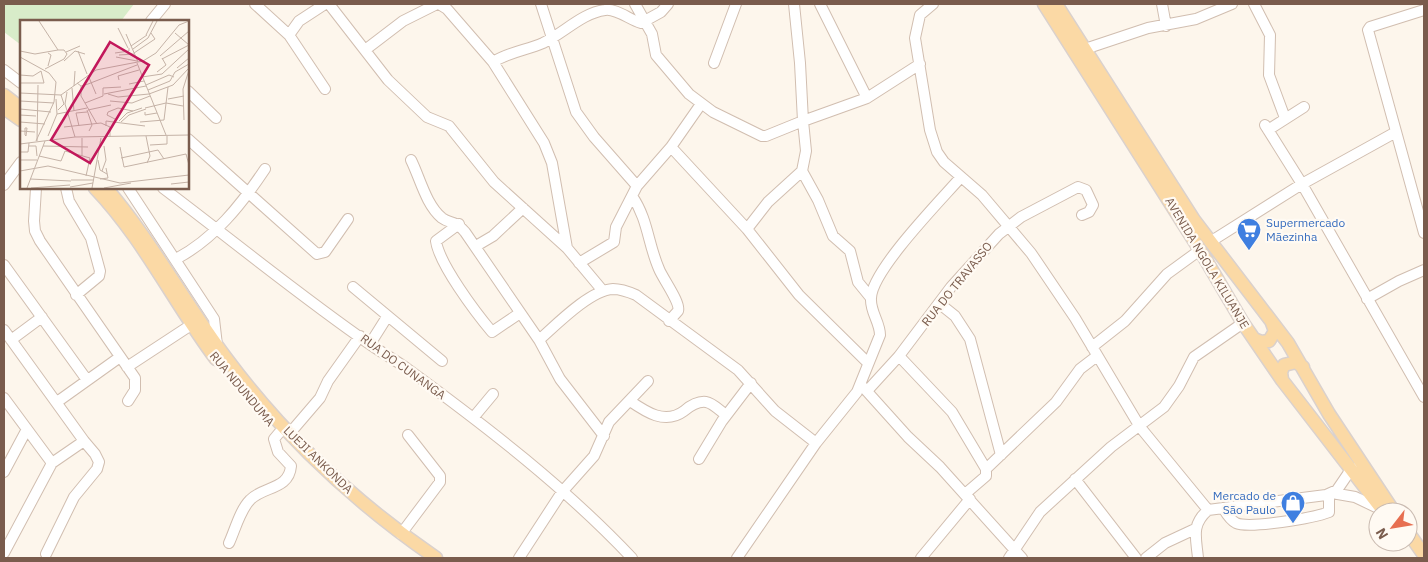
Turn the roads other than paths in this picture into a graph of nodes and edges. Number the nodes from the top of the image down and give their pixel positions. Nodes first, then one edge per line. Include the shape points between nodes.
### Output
1 (165, 4) edge
2 (254, 4) edge
3 (325, 4) edge
4 (329, 4) edge
5 (438, 4) edge
6 (541, 4) edge
7 (635, 4) edge
8 (668, 4) edge
9 (736, 4) edge
10 (794, 4) edge
11 (820, 4) edge
12 (933, 4) edge
13 (1044, 4) edge
14 (1056, 4) edge
15 (1162, 4) edge
16 (1232, 4) edge
17 (1254, 4) edge
18 (1424, 10) edge
19 (152, 20) edge
20 (644, 22) junction
21 (1166, 26) junction
22 (288, 35) junction
23 (552, 37) junction
24 (365, 50) junction
25 (1085, 50) junction
26 (493, 62) junction
27 (714, 63) dead end
28 (920, 64) junction
29 (4, 70) edge
30 (20, 82) edge
31 (325, 89) dead end
32 (189, 92) edge
33 (4, 95) edge
34 (867, 98) junction
35 (701, 104) junction
36 (20, 107) edge
37 (1304, 107) dead end
38 (4, 108) edge
39 (216, 118) dead end
40 (1285, 118) junction
41 (20, 119) edge
42 (803, 121) junction
43 (1396, 132) junction
44 (189, 140) edge
45 (671, 147) junction
46 (411, 160) dead end
47 (20, 163) edge
48 (266, 169) dead end
49 (802, 171) junction
50 (961, 177) junction
51 (1302, 184) junction
52 (4, 185) edge
53 (36, 189) edge
54 (66, 189) edge
55 (96, 189) edge
56 (107, 189) edge
57 (129, 189) edge
58 (163, 189) edge
59 (634, 191) junction
60 (248, 194) junction
61 (523, 208) junction
62 (1082, 215) dead end
63 (348, 219) dead end
64 (459, 224) junction
65 (1008, 225) junction
66 (217, 229) junction
67 (747, 229) junction
68 (1424, 233) edge
69 (476, 246) junction
70 (1205, 246) junction
71 (567, 248) junction
72 (176, 259) junction
73 (579, 264) junction
74 (4, 265) edge
75 (1424, 270) edge
76 (353, 287) dead end
77 (603, 291) junction
78 (76, 295) junction
79 (871, 298) junction
80 (1367, 300) junction
81 (940, 304) junction
82 (520, 313) junction
83 (387, 316) junction
84 (42, 317) junction
85 (669, 321) junction
86 (1243, 323) junction
87 (1272, 323) junction
88 (191, 325) junction
89 (4, 330) edge
90 (360, 336) junction
91 (1254, 339) junction
92 (10, 340) junction
93 (539, 340) junction
94 (370, 344) junction
95 (217, 345) junction
96 (1095, 352) junction
97 (899, 356) junction
98 (120, 357) junction
99 (442, 361) dead end
100 (868, 363) junction
101 (127, 367) junction
102 (1303, 367) junction
103 (87, 380) junction
104 (1282, 380) junction
105 (648, 381) dead end
106 (751, 383) junction
107 (864, 388) junction
108 (493, 394) dead end
109 (1424, 397) edge
110 (4, 398) edge
111 (128, 401) dead end
112 (630, 401) junction
113 (57, 402) junction
114 (726, 415) junction
115 (473, 418) junction
116 (1140, 426) junction
117 (27, 429) junction
118 (284, 433) junction
119 (408, 435) dead end
120 (604, 436) junction
121 (84, 441) junction
122 (816, 442) junction
123 (1001, 455) junction
124 (699, 459) dead end
125 (52, 463) junction
126 (986, 468) junction
127 (1352, 468) junction
128 (4, 472) edge
129 (1075, 479) junction
130 (562, 492) junction
131 (1330, 493) junction
132 (967, 496) junction
133 (1369, 502) edge
134 (1377, 502) edge
135 (1387, 502) edge
136 (1223, 508) junction
137 (1208, 510) junction
138 (1195, 529) junction
139 (401, 534) junction
140 (229, 543) dead end
141 (4, 553) edge
142 (46, 554) dead end
143 (1011, 554) edge
144 (424, 558) edge
145 (436, 558) edge
146 (519, 558) edge
147 (632, 558) edge
148 (737, 558) edge
149 (921, 558) edge
150 (1022, 558) edge
151 (1136, 558) edge
152 (1146, 558) edge
153 (1198, 558) edge

1 - 19 street
2 - 22 street
3 - 22 street via 299,21
4 - 24 street
5 - 24 street via 403,21
5 - 26 street via 447,9
6 - 23 street
7 - 20 street
8 - 20 street
9 - 27 street
10 - 42 street
11 - 34 street
12 - 28 street via 917,20
13 - 70 main road, AVENIDA NGOLA KILUANJE
14 - 25 main road, AVENIDA NGOLA KILUANJE
15 - 21 street
16 - 21 street via 1196,19
17 - 40 street via 1270,36 1269,75
18 - 43 street via 1368,28
20 - 23 street via 634,21 612,10 602,10
20 - 35 street via 652,34 656,55
21 - 25 street via 1148,28
22 - 31 street
23 - 26 street
23 - 59 street via 576,112
24 - 61 street via 388,80 427,117 452,130 482,168
25 - 70 main road, AVENIDA NGOLA KILUANJE via 1178,196
26 - 71 street via 548,152
28 - 34 street
28 - 50 street via 932,142 944,162
29 - 30 street
32 - 39 street
33 - 36 main road
34 - 42 street
35 - 42 street via 762,136
35 - 45 street
37 - 40 street
38 - 41 main road
40 - 51 street via 1267,128
42 - 49 street via 806,151
43 - 51 street
43 - 68 street
44 - 60 street
45 - 59 street
45 - 67 street
46 - 64 street via 424,191 442,218
47 - 52 street
48 - 60 street
49 - 67 street via 768,202
49 - 79 street via 833,236 850,252 858,282
50 - 65 street
50 - 79 street via 881,272
51 - 70 street
51 - 80 street
53 - 78 street via 35,231
54 - 78 street via 69,201 91,238 100,271 99,276
55 - 88 main road, RUA NDUNDUMA via 127,227
56 - 95 main road, LUEJI ANKONDA via 138,226
57 - 72 street, LUEJI ANKONDA
58 - 66 street, RUA DO CUNANGA
59 - 73 street via 616,227 614,242
59 - 85 street via 647,224 658,268 680,308
60 - 63 street via 317,254 325,252
60 - 66 street
61 - 69 street
61 - 71 street
62 - 65 street, RUA DO TRAVASSO via 1093,205 1086,190 1078,187
64 - 69 street
64 - 82 street via 436,241 438,251 456,281 492,332
65 - 81 street, RUA DO TRAVASSO via 956,281
65 - 96 street via 1059,293
66 - 72 street via 205,241
66 - 90 street, RUA DO CUNANGA
67 - 100 street via 798,295
69 - 82 street
70 - 86 main road, AVENIDA NGOLA KILUANJE
70 - 87 main road, AVENIDA NGOLA KILUANJE
70 - 96 street via 1167,274
71 - 73 street
72 - 95 street, LUEJI ANKONDA via 214,319
73 - 77 street
74 - 84 street
75 - 80 street via 1399,280
76 - 83 street
77 - 85 street via 627,291 636,295
77 - 93 street
78 - 98 street
79 - 100 street via 872,314 880,332
80 - 109 street
81 - 97 street, RUA DO TRAVASSO
81 - 123 street via 955,316 970,339
82 - 93 street
83 - 94 street
83 - 99 street
84 - 92 street
84 - 103 street
85 - 106 street via 738,370
86 - 91 main road, AVENIDA NGOLA KILUANJE
86 - 116 street via 1194,357 1171,398
87 - 91 main road via 1275,331 1269,341
87 - 102 main road, AVENIDA NGOLA KILUANJE
88 - 101 street
88 - 118 main road, RUA NDUNDUMA
89 - 92 street
90 - 94 street, RUA DO CUNANGA
90 - 118 street via 320,398
91 - 104 main road, AVENIDA NGOLA KILUANJE
92 - 113 street
93 - 120 street via 560,379
94 - 115 street, RUA DO CUNANGA
95 - 118 main road, LUEJI ANKONDA
96 - 116 street
96 - 123 street via 1056,402
97 - 107 street, RUA DO TRAVASSO
97 - 126 street via 952,412
98 - 101 street
98 - 103 street
100 - 107 street
101 - 111 street via 136,385
102 - 104 main road via 1296,362 1284,365
102 - 135 main road, AVENIDA NGOLA KILUANJE via 1329,414
103 - 113 street
104 - 127 main road, AVENIDA NGOLA KILUANJE
105 - 112 street
106 - 114 street
106 - 122 street via 775,411
107 - 122 street, RUA DO TRAVASSO
107 - 132 street
108 - 115 street
110 - 117 street
112 - 114 street via 649,414 659,416 673,416 703,402
112 - 120 street via 610,422
113 - 121 street
114 - 124 street
115 - 130 street, RUA DO CUNANGA
116 - 129 street
116 - 137 street
117 - 125 street
117 - 128 street
118 - 139 main road, LUEJI ANKONDA
118 - 140 street via 274,439 275,446 291,466 290,471 285,480 248,502
118 - 144 main road, RUA NDUNDUMA via 368,518
119 - 139 street via 440,476 440,482
120 - 130 street via 588,464
121 - 125 street
121 - 142 street via 96,454 97,469 74,497
122 - 148 street, RUA DO TRAVASSO
123 - 126 street
125 - 141 street
126 - 132 street via 986,476
127 - 131 street via 1341,485
127 - 134 main road, AVENIDA NGOLA KILUANJE
129 - 143 street via 1040,512
129 - 151 street
130 - 146 street
130 - 147 street, RUA DO CUNANGA
131 - 133 street
131 - 136 street
131 - 136 street via 1329,512 1295,520 1242,525 1232,521
132 - 143 street
132 - 149 street
136 - 137 street
137 - 138 street via 1199,518
138 - 152 street via 1165,543
138 - 153 street
139 - 145 main road, LUEJI ANKONDA
143 - 150 street

